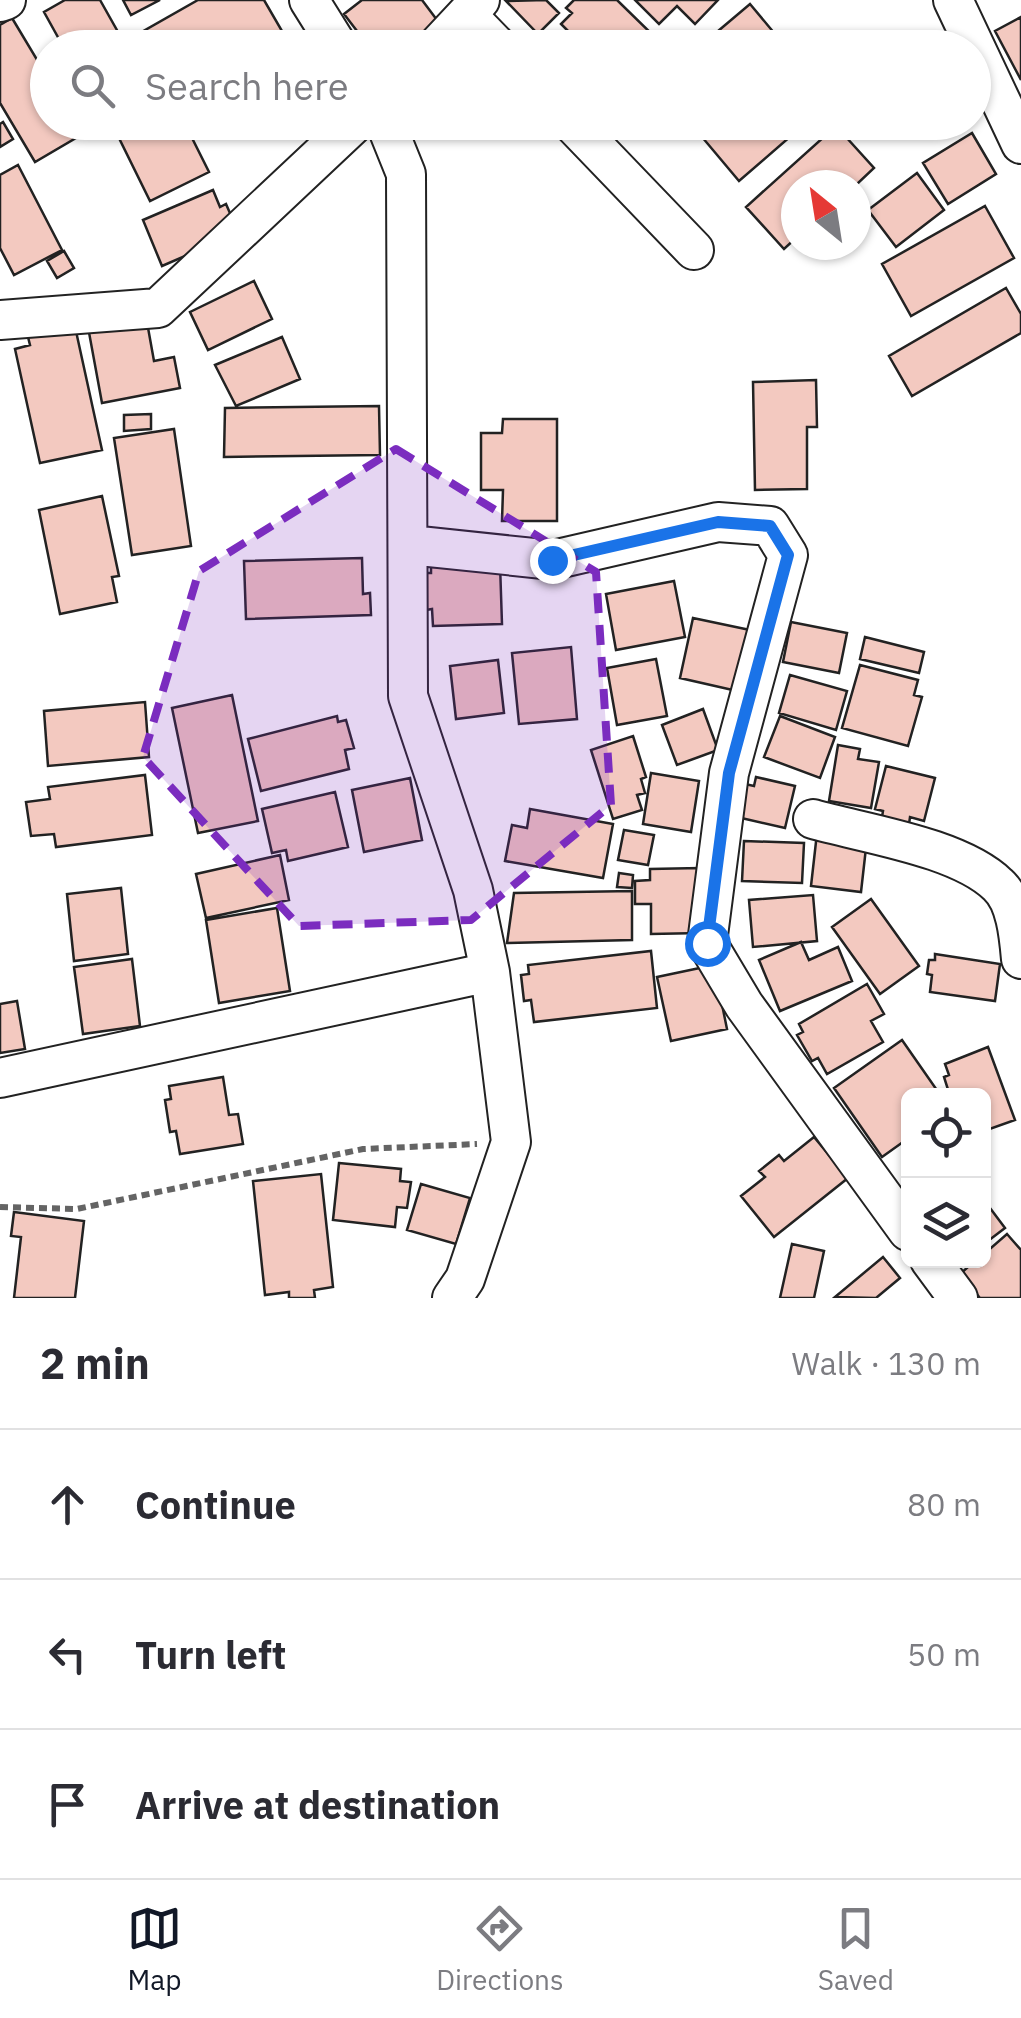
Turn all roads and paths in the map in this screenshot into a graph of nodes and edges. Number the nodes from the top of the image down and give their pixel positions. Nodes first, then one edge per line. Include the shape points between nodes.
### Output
1 (309, 0) edge
2 (953, 0) edge
3 (474, 8) edge
4 (328, 30) edge
5 (453, 30) edge
6 (487, 30) edge
7 (967, 30) edge
8 (991, 80) edge
9 (337, 140) edge
10 (392, 140) edge
11 (588, 140) edge
12 (1021, 144) edge
13 (694, 250) dead end
14 (0, 320) edge
15 (410, 546) junction
16 (813, 819) dead end
17 (1021, 959) edge
18 (490, 972) junction
19 (0, 1078) edge
20 (510, 1142) junction
21 (0, 1208) edge
22 (901, 1220) edge
23 (936, 1268) edge
24 (452, 1298) edge
25 (958, 1298) edge

1 - 4 street
2 - 7 street
3 - 5 street
3 - 6 street
8 - 12 street
9 - 14 street via 158,308
10 - 15 street via 406,174
11 - 13 street
15 - 18 street via 408,696 473,890
15 - 22 street via 552,560 718,522 770,526 788,555 729,773 707,943 744,1005
16 - 17 street via 960,860 1001,886 1018,926
18 - 19 street
18 - 20 street
20 - 21 path via 363,1149 78,1209
20 - 24 street via 465,1279
23 - 25 street

